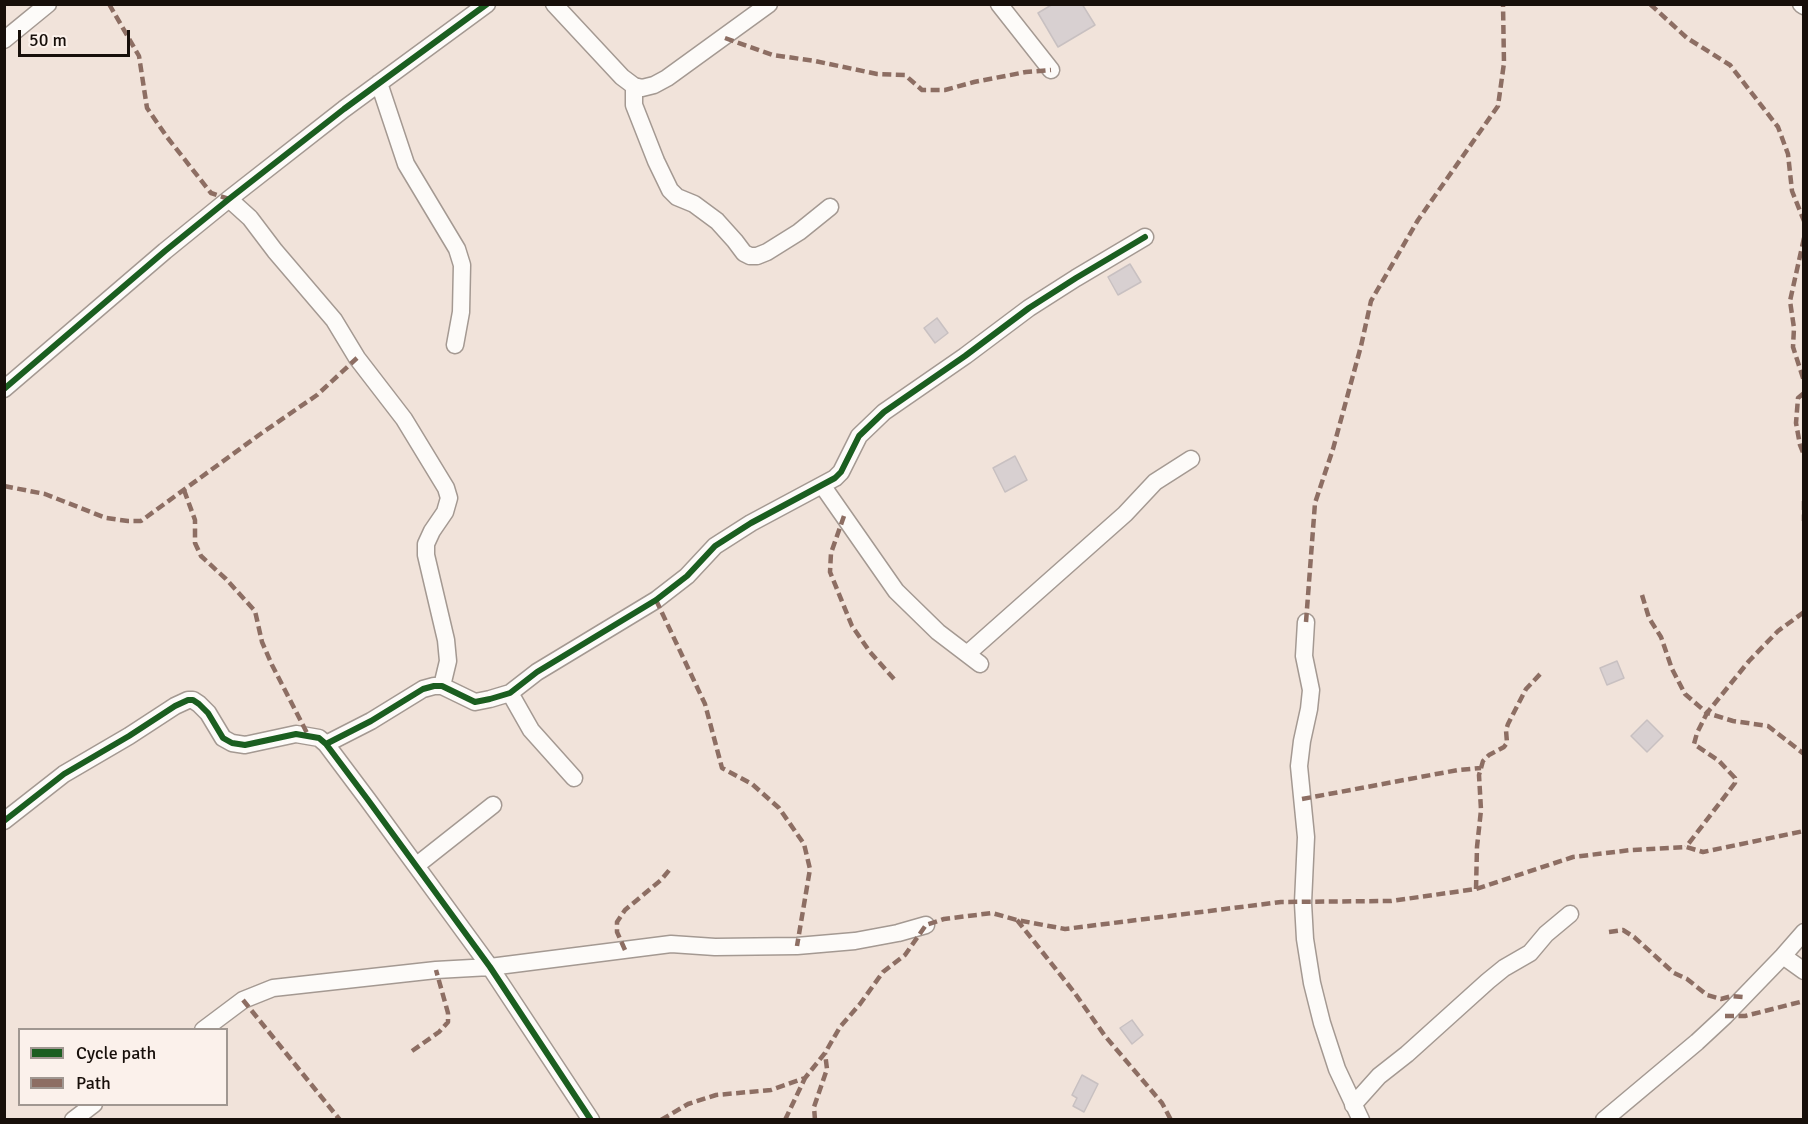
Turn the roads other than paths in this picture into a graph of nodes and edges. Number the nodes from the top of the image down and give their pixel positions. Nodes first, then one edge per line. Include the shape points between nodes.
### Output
1 (48, 4) edge
2 (487, 4) edge
3 (554, 4) edge
4 (769, 4) edge
5 (999, 4) edge
6 (4, 40) edge
7 (1051, 70) dead end
8 (379, 83) junction
9 (634, 86) junction
10 (230, 199) junction
11 (830, 207) dead end
12 (1145, 237) dead end
13 (455, 345) dead end
14 (4, 389) edge
15 (1191, 459) dead end
16 (822, 485) junction
17 (1306, 622) dead end
18 (442, 686) junction
19 (510, 693) junction
20 (326, 744) junction
21 (574, 778) dead end
22 (493, 805) dead end
23 (4, 821) edge
24 (417, 865) junction
25 (1570, 914) dead end
26 (926, 925) dead end
27 (1803, 932) edge
28 (1783, 956) junction
29 (490, 967) junction
30 (1803, 971) edge
31 (204, 1028) edge
32 (91, 1106) edge
33 (1357, 1112) edge
34 (73, 1119) edge
35 (591, 1119) edge
36 (1604, 1119) edge

1 - 6 street
2 - 8 street
3 - 9 street
4 - 9 street via 668,78 642,88
5 - 7 street
8 - 10 street
8 - 13 street via 406,164 462,264 461,312
9 - 11 street via 634,105 670,190 717,221 744,253 757,256 766,252 800,232
10 - 14 street
10 - 18 street via 334,320 357,358 404,419 446,488 449,498 445,512 426,544 446,640 448,661
12 - 16 street via 1029,308 884,412 859,436 841,472
15 - 16 street via 1155,482 973,659 896,591
16 - 19 street via 715,546 687,576 656,600 537,672
17 - 33 street via 1304,656 1311,690 1299,766 1306,837 1305,939 1322,1023
18 - 19 street via 475,702
18 - 20 street via 423,689
19 - 21 street via 531,730
20 - 23 street via 319,738 296,734 232,743 223,738 199,704 188,700 64,774
20 - 24 street
22 - 24 street
24 - 29 street
25 - 33 street via 1530,953 1488,981 1379,1076
26 - 29 street via 855,941 796,946 671,944
27 - 28 street
28 - 30 street
28 - 36 street via 1725,1016
29 - 31 street via 273,988 243,1000
29 - 35 street
32 - 34 street

